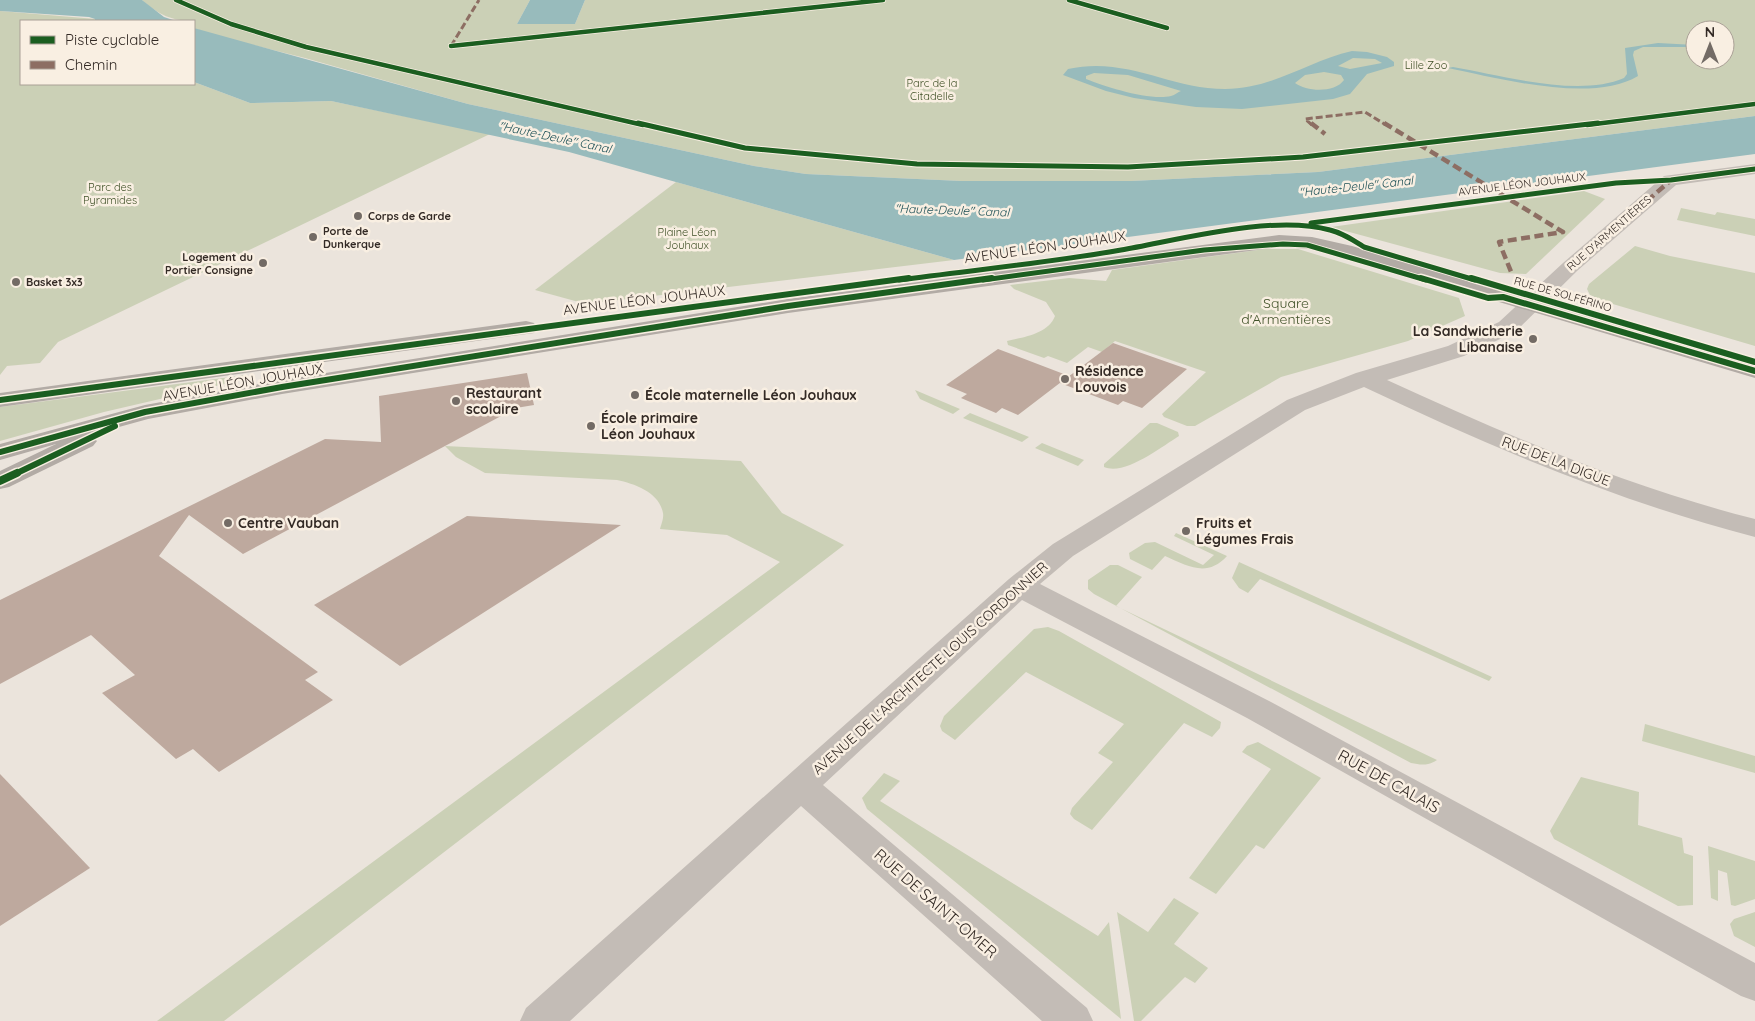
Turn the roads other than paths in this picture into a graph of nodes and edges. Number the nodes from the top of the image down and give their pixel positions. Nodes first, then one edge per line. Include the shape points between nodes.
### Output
1 (1755, 169) edge
2 (1293, 235) junction
3 (1535, 302) junction
4 (1755, 362) edge
5 (1755, 372) edge
6 (1364, 378) junction
7 (0, 400) edge
8 (145, 412) junction
9 (0, 452) edge
10 (0, 481) edge
11 (1755, 528) edge
12 (1019, 586) junction
13 (800, 785) junction
14 (1755, 983) edge
15 (541, 1021) edge
16 (1072, 1021) edge

1 - 3 street, RUE D'ARMENTIÈRES via 1671,180 1570,267
2 - 3 main road, RUE DE SOLFÉRINO
2 - 7 main road, AVENUE LÉON JOUHAUX via 1257,232
2 - 8 main road, AVENUE LÉON JOUHAUX via 1222,248 779,308 291,385
3 - 4 main road, RUE DE SOLFÉRINO
3 - 5 main road, RUE DE SOLFÉRINO
3 - 6 street, RUE D'ARMENTIÈRES via 1507,327 1472,345 1419,364
6 - 11 street, RUE DE LA DIGUE via 1485,433 1592,476
6 - 12 street, AVENUE DE L'ARCHITECTE LOUIS CORDONNIER via 1287,410 1063,550
8 - 9 main road, AVENUE LÉON JOUHAUX
8 - 10 main road
12 - 13 street, AVENUE DE L'ARCHITECTE LOUIS CORDONNIER
12 - 14 street, RUE DE CALAIS via 1259,710
13 - 15 street, AVENUE DE L'ARCHITECTE LOUIS CORDONNIER
13 - 16 street, RUE DE SAINT-OMER

